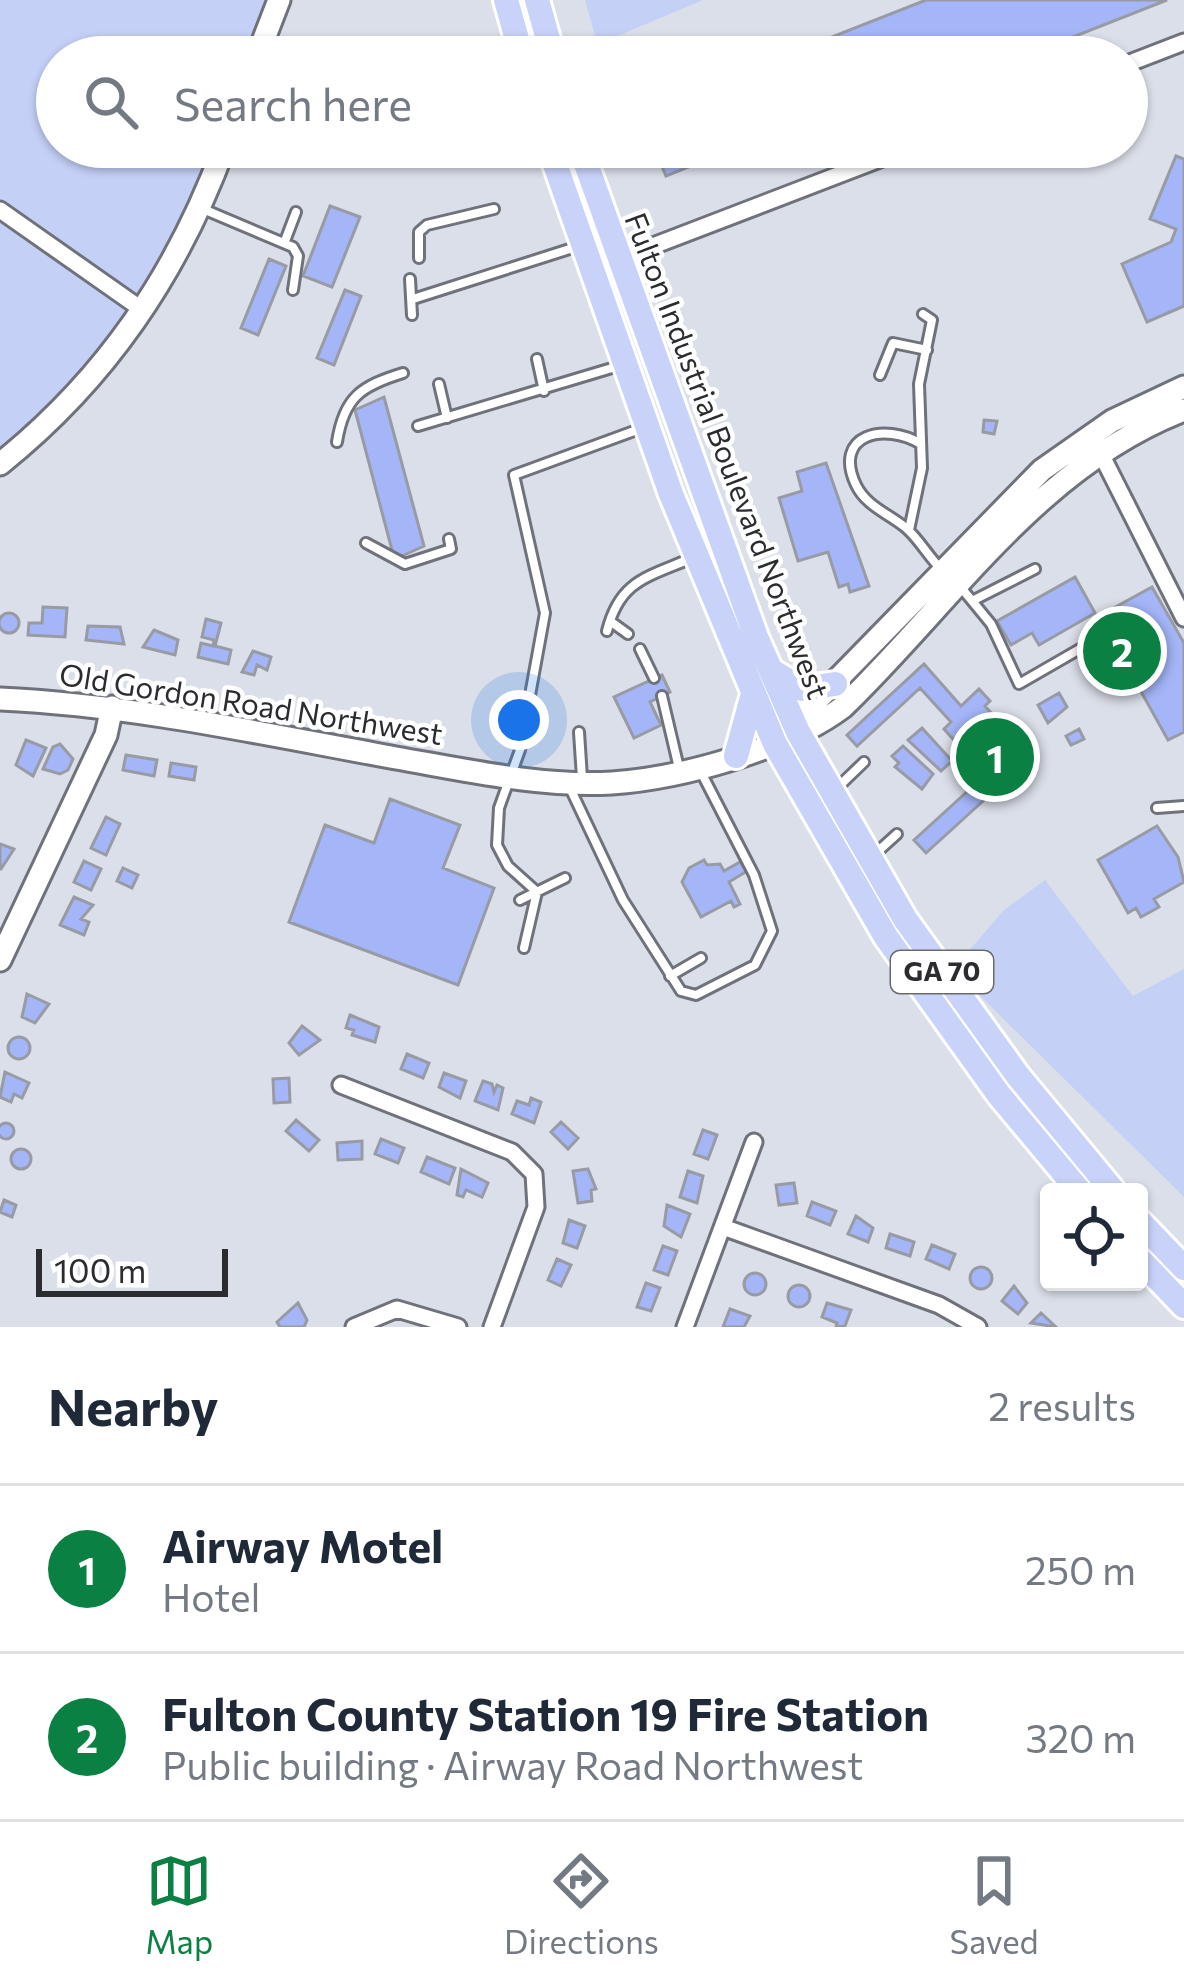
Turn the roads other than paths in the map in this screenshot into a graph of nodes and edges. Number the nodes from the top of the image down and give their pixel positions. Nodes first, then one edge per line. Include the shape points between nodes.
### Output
1 (279, 0) edge
2 (506, 0) edge
3 (537, 0) edge
4 (265, 36) edge
5 (516, 36) edge
6 (547, 36) edge
7 (1184, 42) edge
8 (1148, 56) edge
9 (216, 168) edge
10 (556, 168) edge
11 (588, 168) edge
12 (834, 168) edge
13 (201, 208) junction
14 (494, 208) dead end
15 (0, 210) edge
16 (296, 212) dead end
17 (285, 241) junction
18 (580, 245) junction
19 (419, 258) dead end
20 (620, 259) junction
21 (410, 279) dead end
22 (292, 290) dead end
23 (413, 299) junction
24 (144, 310) junction
25 (922, 314) dead end
26 (412, 315) dead end
27 (927, 350) junction
28 (537, 359) dead end
29 (624, 365) junction
30 (403, 373) dead end
31 (880, 375) dead end
32 (439, 384) dead end
33 (1184, 387) edge
34 (544, 391) junction
35 (1184, 410) edge
36 (447, 418) junction
37 (418, 426) dead end
38 (646, 427) junction
39 (337, 442) dead end
40 (921, 444) junction
41 (1096, 444) junction
42 (0, 464) edge
43 (909, 530) junction
44 (448, 539) dead end
45 (366, 543) dead end
46 (695, 556) junction
47 (1035, 569) dead end
48 (959, 585) junction
49 (1184, 618) edge
50 (610, 620) junction
51 (607, 631) dead end
52 (628, 634) dead end
53 (1084, 646) dead end
54 (640, 649) dead end
55 (771, 671) junction
56 (654, 678) dead end
57 (835, 684) junction
58 (753, 694) junction
59 (662, 696) dead end
60 (0, 699) edge
61 (112, 707) junction
62 (796, 728) junction
63 (579, 732) dead end
64 (775, 744) junction
65 (736, 756) junction
66 (864, 762) dead end
67 (688, 767) junction
68 (507, 776) junction
69 (575, 782) junction
70 (831, 794) junction
71 (1184, 806) edge
72 (1157, 808) dead end
73 (897, 834) dead end
74 (868, 860) junction
75 (565, 878) dead end
76 (537, 892) junction
77 (520, 900) dead end
78 (524, 948) dead end
79 (701, 958) dead end
80 (0, 960) edge
81 (670, 976) junction
82 (341, 1085) dead end
83 (754, 1142) dead end
84 (1072, 1183) edge
85 (1107, 1183) edge
86 (722, 1227) junction
87 (1148, 1230) edge
88 (1148, 1268) edge
89 (1184, 1268) edge
90 (1184, 1306) edge
91 (354, 1327) edge
92 (458, 1327) edge
93 (492, 1327) edge
94 (685, 1327) edge
95 (978, 1327) edge

1 - 4 main road
2 - 5 main road
3 - 6 main road
7 - 8 street
9 - 13 main road
10 - 18 main road, Fulton Industrial Boulevard Northwest / GA 70
11 - 20 main road, Fulton Industrial Boulevard Northwest / GA 70
12 - 20 street
13 - 17 lane
13 - 24 main road
14 - 19 lane via 427,225 419,232
15 - 24 street
16 - 17 lane
17 - 22 lane via 298,256
18 - 23 lane
18 - 29 main road, Fulton Industrial Boulevard Northwest / GA 70
20 - 55 main road, Fulton Industrial Boulevard Northwest / GA 70
21 - 23 lane
23 - 26 lane
24 - 42 main road via 73,399
25 - 27 lane via 932,320
27 - 31 lane via 892,344
27 - 40 lane
28 - 34 lane
29 - 34 lane
29 - 38 main road, Fulton Industrial Boulevard Northwest / GA 70
30 - 39 lane via 364,385 345,404
32 - 36 lane
33 - 41 main road
34 - 36 lane
35 - 41 main road
36 - 37 lane
38 - 46 main road, Fulton Industrial Boulevard Northwest / GA 70
38 - 68 lane via 514,475 544,613 520,750
40 - 43 lane
40 - 43 lane via 888,430 870,433 851,462 868,502
41 - 48 main road
41 - 49 street
43 - 48 lane
44 - 45 lane via 451,549 405,565
46 - 50 lane via 626,588
46 - 58 main road, Fulton Industrial Boulevard Northwest / GA 70
47 - 48 lane
48 - 53 lane via 1012,662 1018,684
48 - 57 main road
48 - 62 main road via 843,707 818,726
50 - 51 lane
50 - 52 lane
54 - 56 lane
55 - 57 main road via 802,689
55 - 62 main road, Fulton Industrial Boulevard Northwest / GA 70
57 - 62 main road
58 - 64 main road, Fulton Industrial Boulevard Northwest / GA 70
58 - 65 main road
59 - 67 lane
60 - 61 main road, Old Gordon Road Northwest
61 - 68 main road, Old Gordon Road Northwest
61 - 80 main road
62 - 64 main road, Old Gordon Road Northwest
62 - 70 main road, Fulton Industrial Boulevard Northwest / GA 70
63 - 69 lane
64 - 65 main road, Old Gordon Road Northwest
64 - 84 main road, Fulton Industrial Boulevard Northwest / GA 70 via 886,937
65 - 67 main road, Old Gordon Road Northwest
66 - 70 lane
67 - 69 main road, Old Gordon Road Northwest
67 - 81 lane via 754,875 772,932 755,964 696,995 681,992
68 - 69 main road, Old Gordon Road Northwest
68 - 76 lane via 497,845
69 - 81 lane via 623,900
70 - 74 main road, Fulton Industrial Boulevard Northwest / GA 70
71 - 72 lane
73 - 74 lane
74 - 85 main road, Fulton Industrial Boulevard Northwest / GA 70 via 972,1014
75 - 76 lane
76 - 77 lane
76 - 78 lane
79 - 81 lane
82 - 93 street via 512,1152 534,1174 536,1207
83 - 86 street
86 - 94 street
86 - 95 street
87 - 89 main road
88 - 90 main road
91 - 92 street via 397,1310

